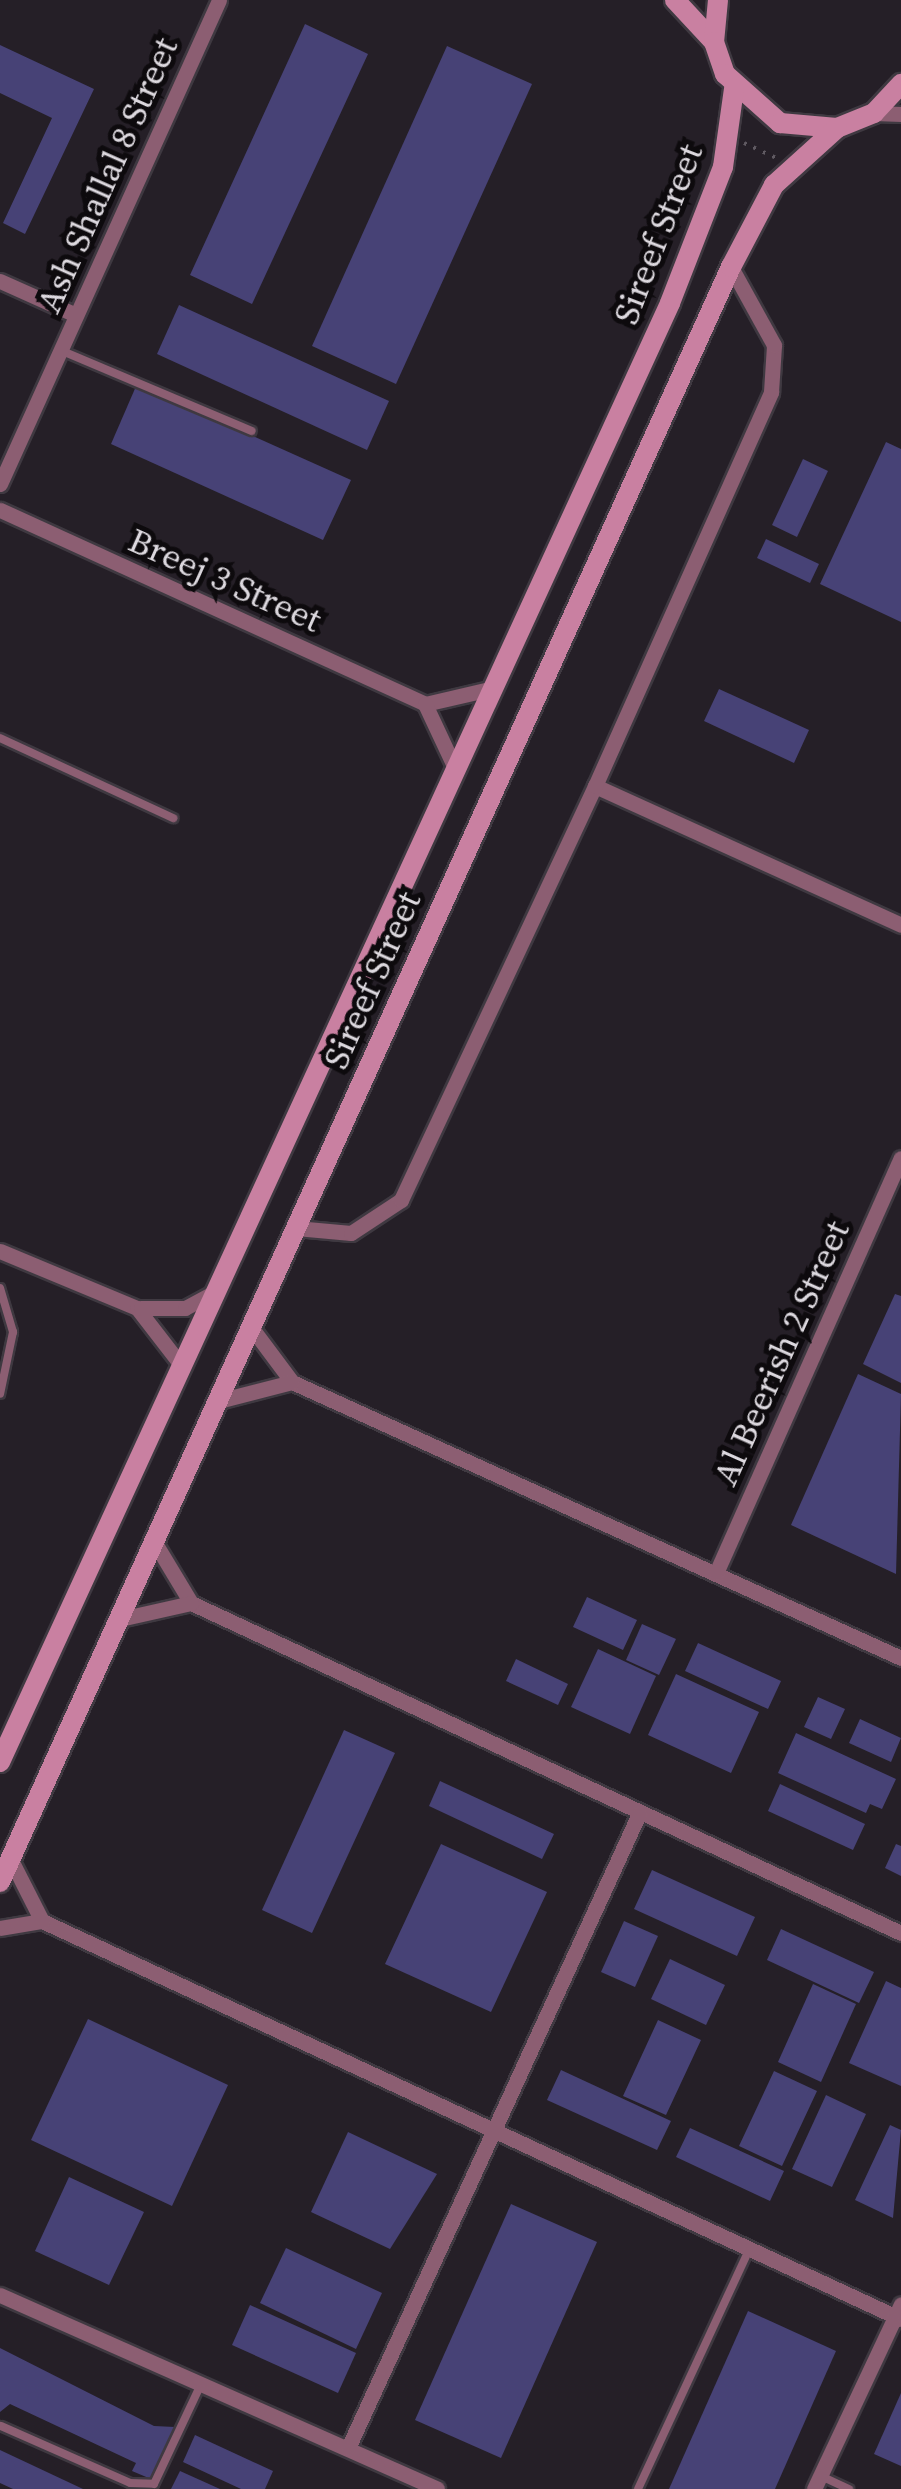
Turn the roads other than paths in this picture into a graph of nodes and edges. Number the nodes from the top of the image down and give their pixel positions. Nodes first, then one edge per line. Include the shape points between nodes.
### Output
1 (219, 0) edge
2 (676, 0) edge
3 (718, 0) edge
4 (714, 42) junction
5 (901, 84) edge
6 (734, 88) junction
7 (874, 113) junction
8 (901, 114) edge
9 (837, 128) junction
10 (731, 267) junction
11 (0, 281) edge
12 (76, 315) junction
13 (60, 350) junction
14 (252, 430) dead end
15 (0, 484) edge
16 (0, 510) edge
17 (490, 689) junction
18 (425, 704) junction
19 (0, 738) edge
20 (454, 766) junction
21 (595, 786) junction
22 (172, 818) dead end
23 (901, 925) edge
24 (900, 1162) edge
25 (296, 1228) junction
26 (0, 1250) edge
27 (0, 1288) edge
28 (213, 1293) junction
29 (137, 1308) junction
30 (251, 1327) junction
31 (180, 1365) junction
32 (292, 1382) junction
33 (0, 1394) edge
34 (218, 1401) junction
35 (155, 1543) junction
36 (716, 1573) junction
37 (192, 1603) junction
38 (120, 1619) junction
39 (901, 1658) edge
40 (0, 1762) edge
41 (639, 1814) junction
42 (10, 1858) junction
43 (0, 1882) edge
44 (42, 1922) junction
45 (0, 1928) edge
46 (901, 1933) edge
47 (488, 2131) junction
48 (748, 2250) junction
49 (0, 2294) edge
50 (899, 2313) edge
51 (201, 2384) junction
52 (0, 2426) edge
53 (348, 2448) junction
54 (818, 2482) edge
55 (437, 2489) edge
56 (638, 2489) edge
57 (849, 2489) edge

1 - 12 street, Ash Shallal 8 Street
2 - 4 main road
3 - 4 main road
4 - 6 main road
5 - 7 main road
6 - 9 main road via 780,123
6 - 17 main road, Sireef Street via 730,137 670,302
7 - 8 street
7 - 9 main road
9 - 10 main road, Sireef Street via 790,164
10 - 21 street via 774,345 771,392
10 - 25 main road, Sireef Street
11 - 12 street
12 - 13 street, Ash Shallal 8 Street
13 - 14 lane
13 - 15 street, Ash Shallal 8 Street
16 - 18 street, Breej 3 Street
17 - 18 street
17 - 20 main road, Sireef Street
18 - 20 street
19 - 22 lane
20 - 28 main road, Sireef Street
21 - 23 street
21 - 25 street via 402,1200 352,1233
24 - 36 street, Al Beerish 2 Street
25 - 30 main road, Sireef Street
26 - 29 street
27 - 33 lane via 12,1332
28 - 29 street via 184,1308
28 - 31 main road, Sireef Street
29 - 31 street
30 - 32 street
30 - 34 main road, Sireef Street
31 - 40 main road, Sireef Street
32 - 34 street
32 - 36 street
34 - 35 main road, Sireef Street
35 - 37 street
35 - 38 main road, Sireef Street
36 - 39 street
37 - 38 street
37 - 41 street
38 - 42 main road, Sireef Street
41 - 46 street
41 - 47 street
42 - 43 main road, Sireef Street
42 - 44 street
44 - 45 street
44 - 47 street
47 - 48 street
47 - 53 street
48 - 50 street
48 - 56 lane
49 - 51 street
50 - 54 street
51 - 52 lane via 154,2484 130,2483
51 - 53 street
53 - 55 street
54 - 57 lane

